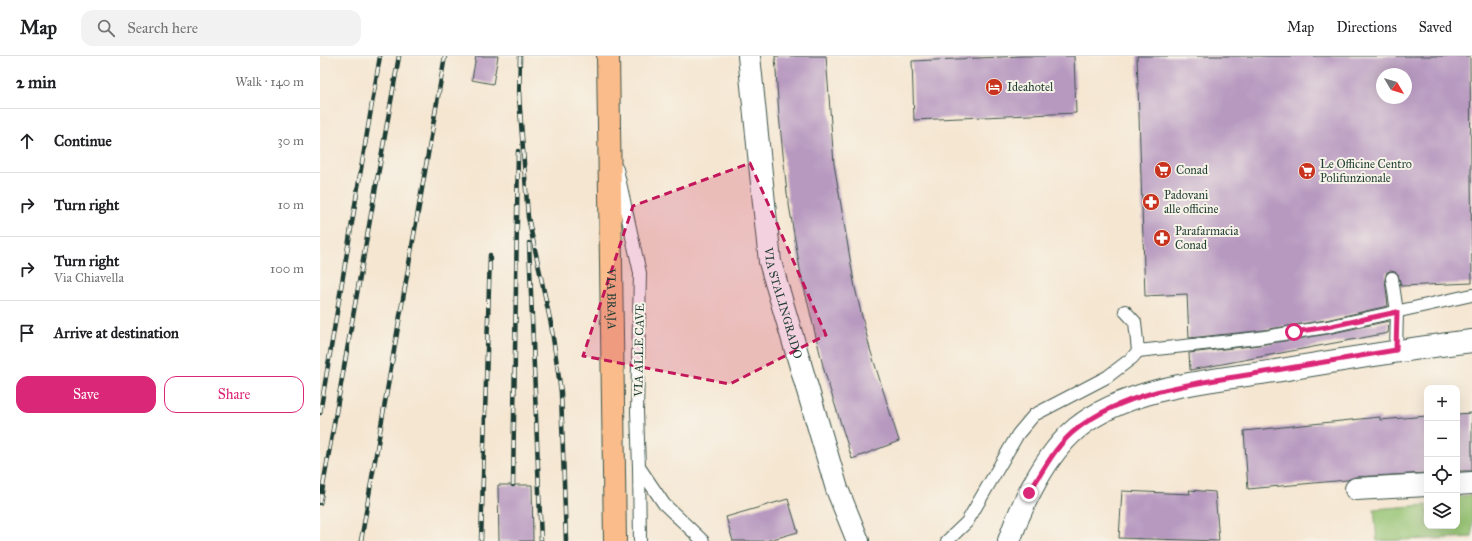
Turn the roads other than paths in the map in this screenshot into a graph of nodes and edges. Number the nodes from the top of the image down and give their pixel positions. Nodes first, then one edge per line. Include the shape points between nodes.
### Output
1 (608, 56) edge
2 (749, 56) edge
3 (610, 138) junction
4 (1392, 278) dead end
5 (1472, 295) edge
6 (1125, 311) dead end
7 (1397, 312) junction
8 (1472, 341) edge
9 (1396, 350) junction
10 (1138, 351) junction
11 (639, 467) junction
12 (1472, 483) edge
13 (1460, 484) edge
14 (1424, 485) edge
15 (1356, 489) dead end
16 (615, 541) edge
17 (640, 541) edge
18 (703, 541) edge
19 (858, 541) edge
20 (946, 541) edge
21 (1009, 541) edge

1 - 3 main road, VIA BRAJA
2 - 19 street, VIA STALINGRADO via 770,262 837,489
3 - 11 lane, VIA ALLE CAVE via 640,273 637,412
3 - 16 main road, VIA BRAJA
4 - 7 lane
5 - 7 lane
6 - 10 lane via 1135,322
7 - 9 lane
7 - 10 lane via 1258,338
8 - 9 street
9 - 21 street via 1185,386 1145,395 1108,408 1077,429 1052,456 1029,493
10 - 20 lane via 1107,377 1034,415 1018,434 967,522
11 - 17 lane, VIA ALLE CAVE
11 - 18 lane via 664,504
12 - 13 street
14 - 15 street

